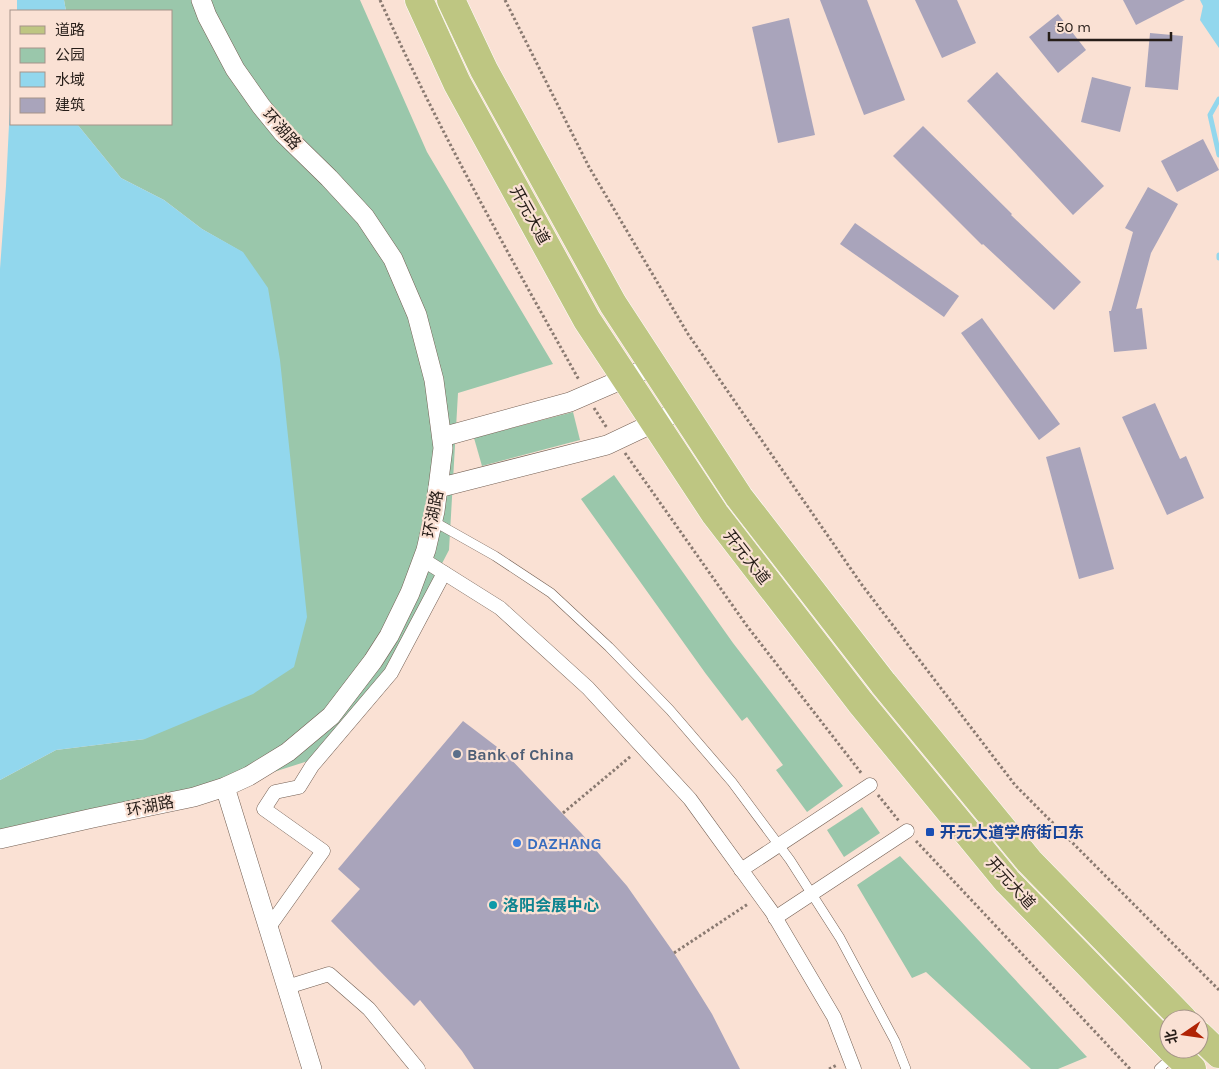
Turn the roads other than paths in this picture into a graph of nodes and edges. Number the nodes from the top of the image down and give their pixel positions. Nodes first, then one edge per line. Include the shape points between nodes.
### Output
1 (201, 0) edge
2 (419, 0) edge
3 (451, 0) edge
4 (653, 366) junction
5 (626, 379) junction
6 (681, 410) junction
7 (655, 423) junction
8 (442, 437) junction
9 (438, 488) junction
10 (433, 520) junction
11 (422, 560) junction
12 (444, 573) junction
13 (870, 784) dead end
14 (225, 786) junction
15 (907, 831) dead end
16 (0, 839) edge
17 (779, 845) junction
18 (741, 870) junction
19 (812, 894) junction
20 (775, 918) junction
21 (269, 927) junction
22 (287, 987) junction
23 (1173, 1009) edge
24 (1159, 1043) edge
25 (1209, 1044) edge
26 (1219, 1054) edge
27 (312, 1069) edge
28 (418, 1069) edge
29 (854, 1069) edge
30 (906, 1069) edge

1 - 8 street, 环湖路 via 235,69 261,106 283,133 366,217 393,259 417,315 434,380
2 - 5 main road, 开元大道 via 457,83 588,320
3 - 4 main road, 开元大道 via 493,88 613,304
4 - 5 street
4 - 6 main road, 开元大道
5 - 7 main road, 开元大道
5 - 8 street via 570,402
6 - 7 street
6 - 23 main road, 开元大道 via 739,497 883,683 1029,861
7 - 9 street via 606,445
7 - 24 main road, 开元大道 via 714,514 860,702 1007,881
8 - 9 street, 环湖路
9 - 10 street, 环湖路
10 - 11 street, 环湖路
10 - 17 lane via 551,593 598,637 670,710 732,782
11 - 12 street
11 - 14 street, 环湖路 via 410,594 389,636 330,716 288,752 249,776
12 - 18 street via 500,608 588,688 690,799
12 - 21 street via 391,673 312,766 299,787 275,792 264,808 323,851
13 - 17 street
14 - 16 street, 环湖路 via 194,798
14 - 21 street
15 - 19 street
17 - 18 street
17 - 19 lane
18 - 20 street
19 - 20 street
19 - 30 lane via 840,938 895,1041
20 - 29 street via 834,1017
21 - 22 street
22 - 27 street
22 - 28 street via 330,974 369,1009
25 - 26 main road

